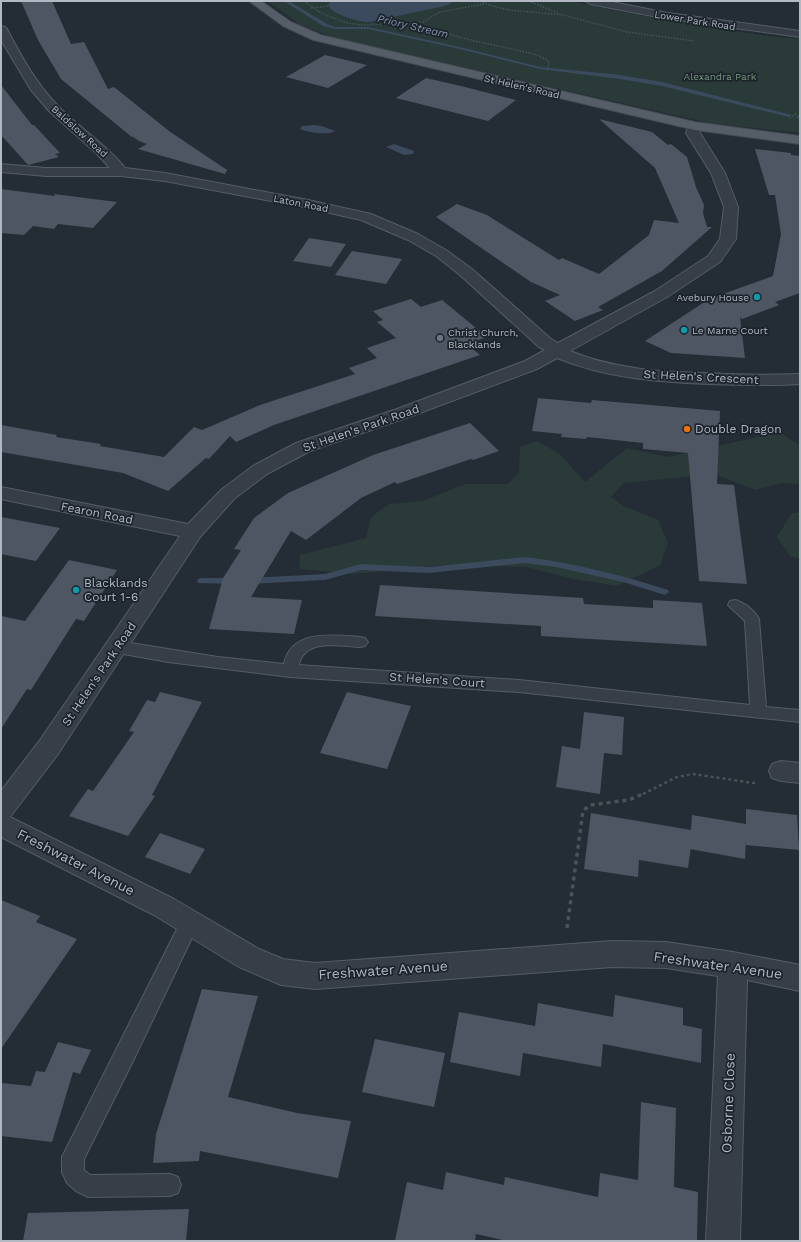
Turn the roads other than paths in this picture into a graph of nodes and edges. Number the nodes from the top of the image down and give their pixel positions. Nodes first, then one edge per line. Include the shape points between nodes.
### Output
1 (254, 1) edge
2 (590, 1) edge
3 (1, 29) edge
4 (800, 34) edge
5 (695, 126) junction
6 (800, 140) edge
7 (1, 168) edge
8 (121, 172) junction
9 (557, 352) junction
10 (800, 380) edge
11 (1, 493) edge
12 (193, 532) junction
13 (736, 605) dead end
14 (360, 642) dead end
15 (118, 647) junction
16 (290, 671) junction
17 (758, 712) junction
18 (800, 716) edge
19 (1, 810) edge
20 (1, 824) edge
21 (190, 922) junction
22 (733, 965) junction
23 (800, 978) edge
24 (170, 1185) dead end
25 (723, 1241) edge

1 - 5 main road, St Helen's Road via 286,24 316,38
2 - 4 street, Lower Park Road via 668,16
3 - 8 street, Baldslow Road via 34,86 62,118 112,160
5 - 6 main road, St Helen's Road
5 - 9 street, St Helen's Park Road via 693,133 718,173 731,207 728,239 714,259 704,266 661,294
7 - 8 street, Laton Road via 46,172
8 - 9 street, Laton Road via 165,177 366,217 413,237 441,253
9 - 10 street, St Helen's Crescent via 596,366 654,376
9 - 12 street, St Helen's Park Road via 482,385 303,448 260,470 228,494
11 - 12 street, Fearon Road
12 - 15 street, St Helen's Park Road
13 - 17 lane via 752,619
14 - 16 lane via 318,640 305,644 294,654
15 - 16 lane, St Helen's Court via 159,656
15 - 19 street, St Helen's Park Road via 49,747
16 - 17 lane, St Helen's Court via 519,686
17 - 18 lane, St Helen's Court
20 - 21 street, Freshwater Avenue
21 - 22 street, Freshwater Avenue via 255,961 281,972 315,976 612,954 666,955
21 - 24 lane via 73,1157 72,1169 77,1180 88,1186
22 - 23 street, Freshwater Avenue
22 - 25 street, Osborne Close

